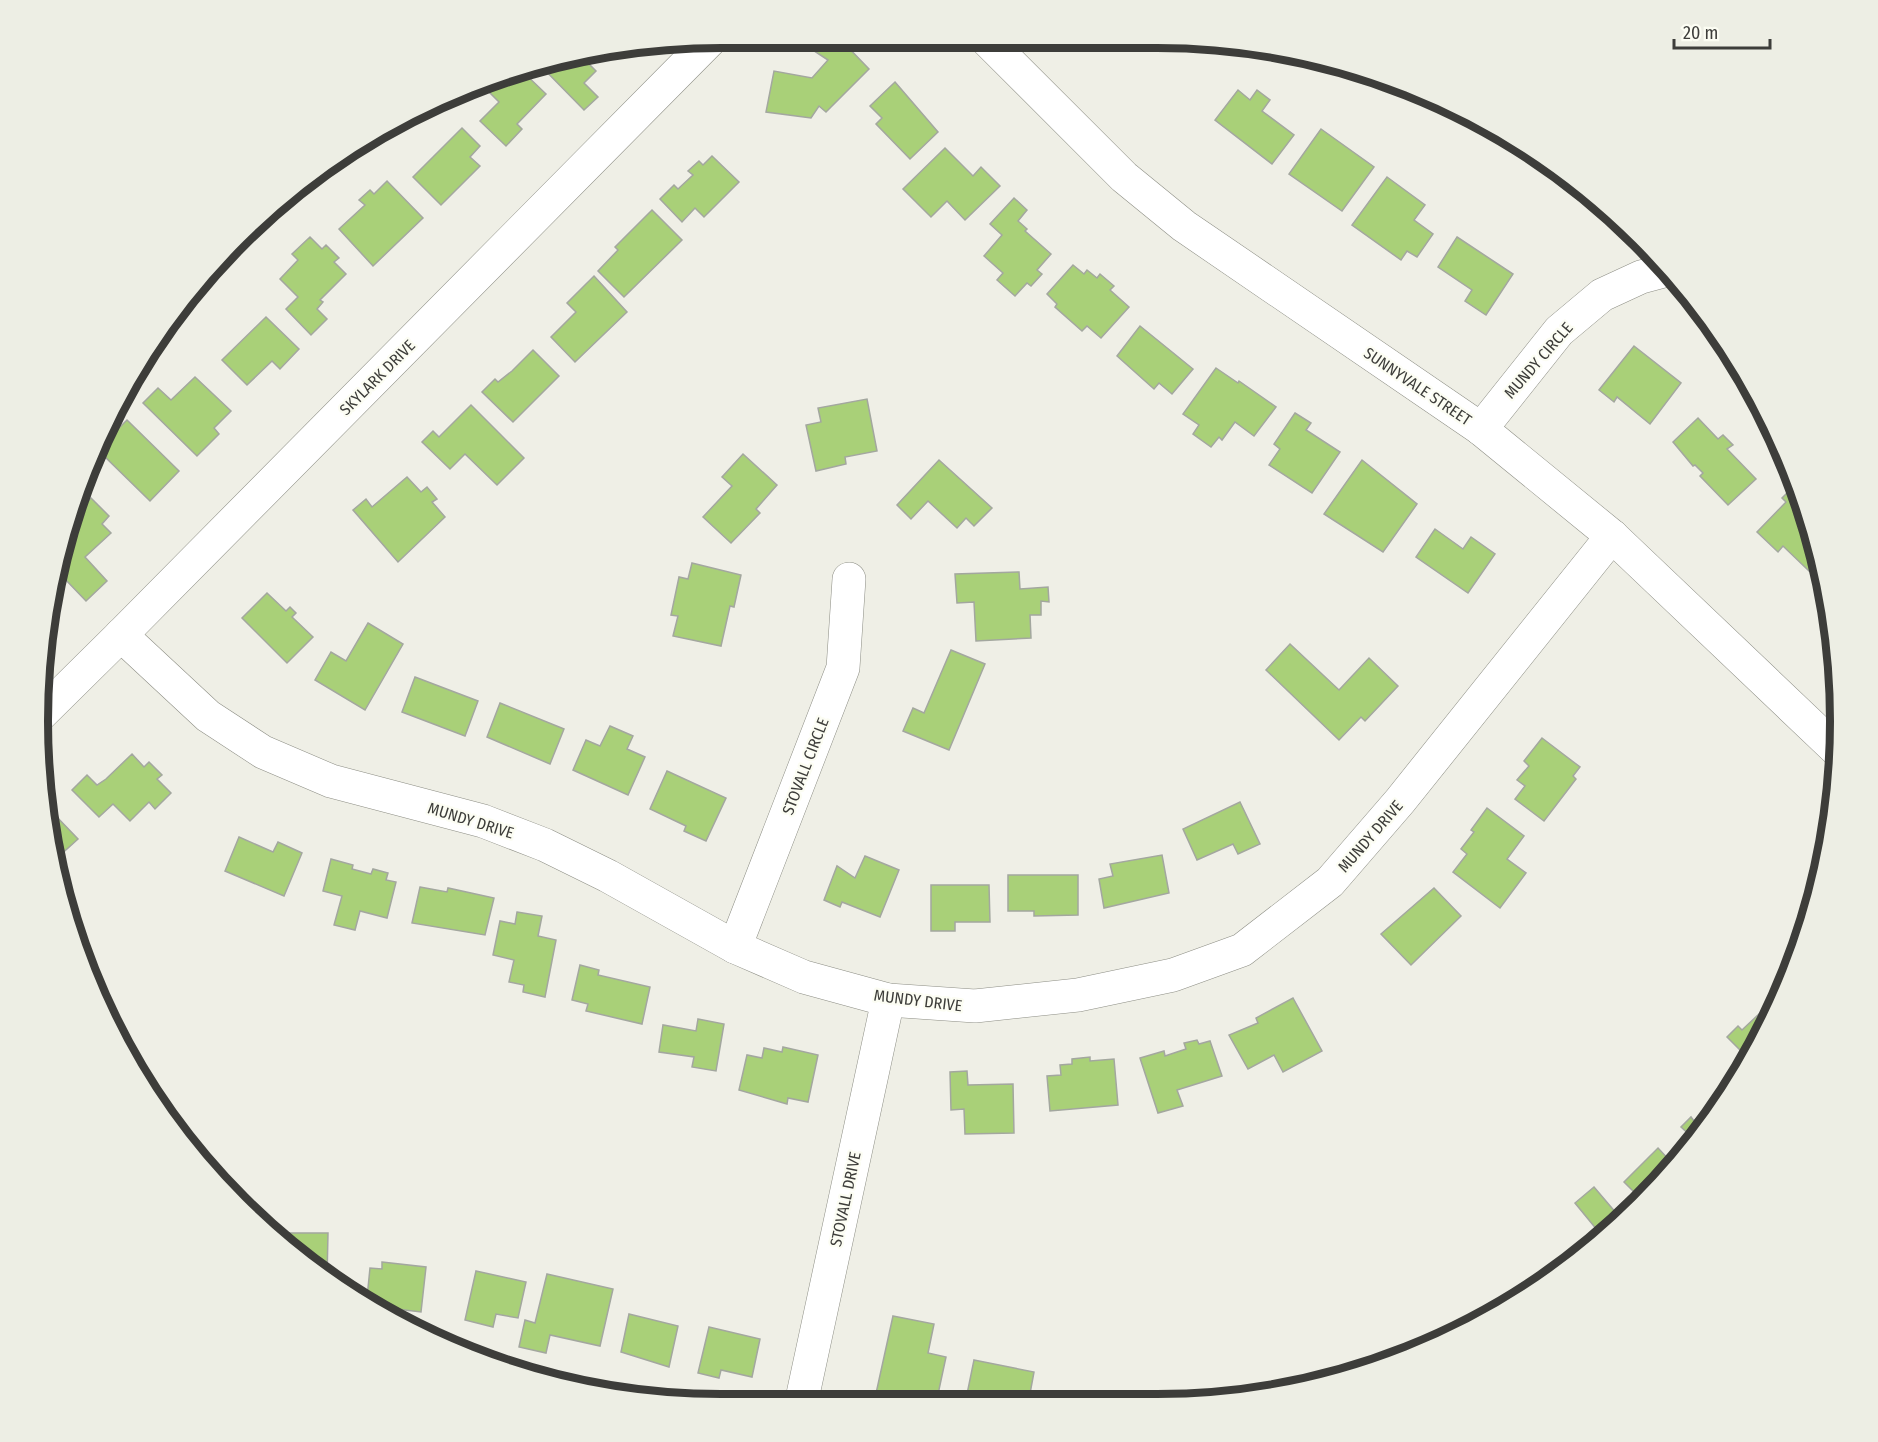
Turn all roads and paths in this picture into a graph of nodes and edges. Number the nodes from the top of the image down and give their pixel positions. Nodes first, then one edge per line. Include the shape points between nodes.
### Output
1 (702, 48) edge
2 (996, 48) edge
3 (1659, 272) edge
4 (1481, 429) junction
5 (1612, 536) junction
6 (849, 579) dead end
7 (121, 635) junction
8 (48, 707) edge
9 (1830, 743) edge
10 (735, 947) junction
11 (888, 1000) junction
12 (803, 1394) edge

1 - 7 street, SKYLARK DRIVE
2 - 4 street, SUNNYVALE STREET via 1124,177 1184,226
3 - 4 street, MUNDY CIRCLE via 1602,295 1558,330
4 - 5 street, SUNNYVALE STREET
5 - 9 street, SUNNYVALE STREET
5 - 11 street, MUNDY DRIVE via 1400,801 1330,882 1242,950 1173,975 1078,995 975,1006
6 - 10 street, STOVALL CIRCLE via 843,668
7 - 8 street, SKYLARK DRIVE
7 - 10 street, MUNDY DRIVE via 208,716 263,752 331,781 483,821 545,845
10 - 11 street, MUNDY DRIVE via 804,977
11 - 12 street, STOVALL DRIVE

